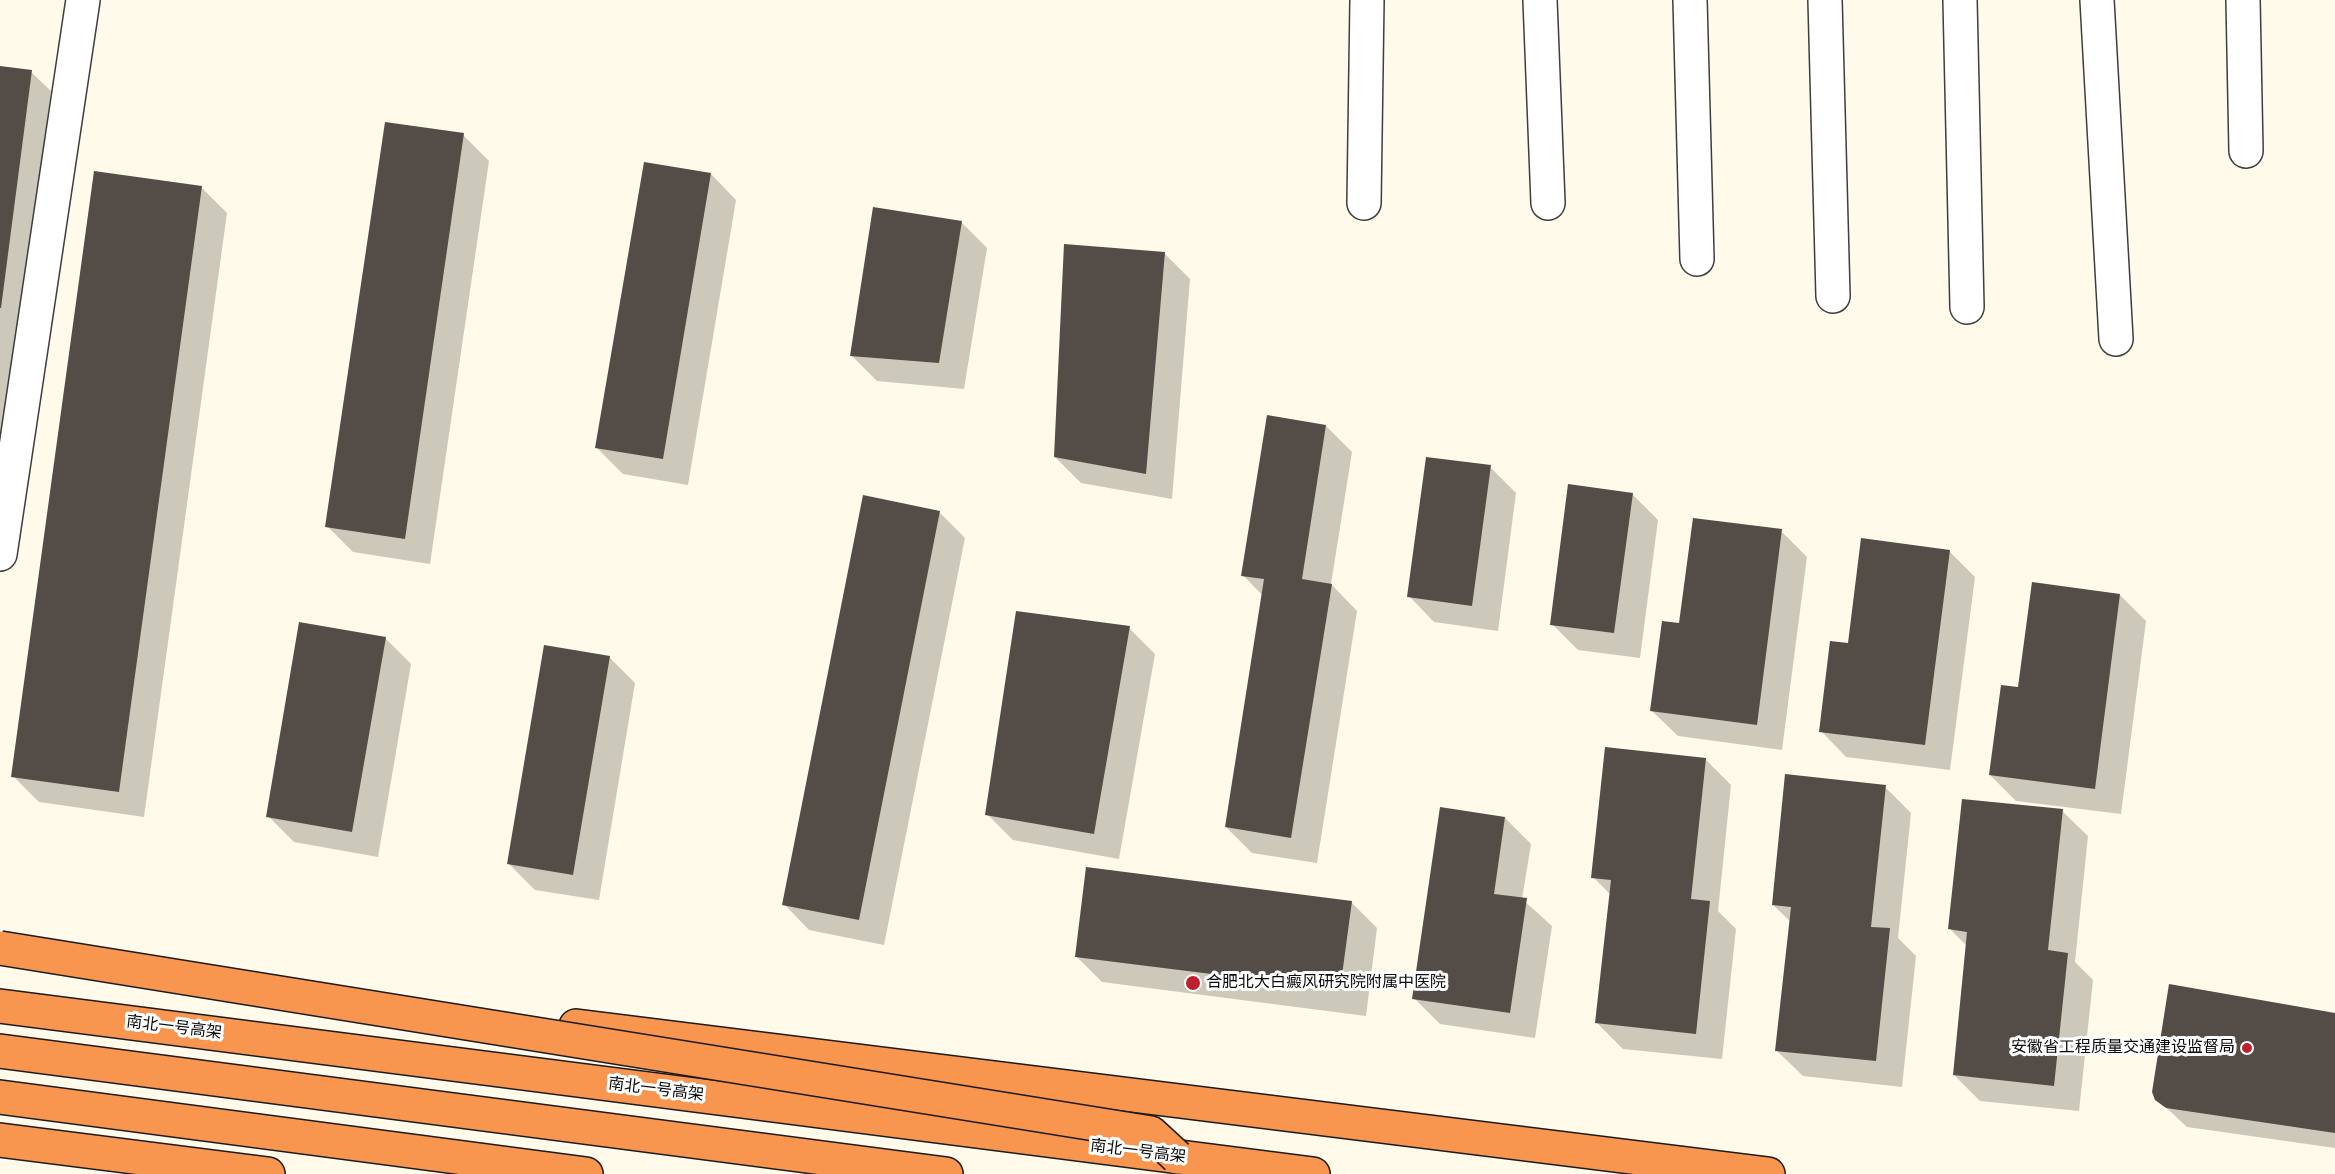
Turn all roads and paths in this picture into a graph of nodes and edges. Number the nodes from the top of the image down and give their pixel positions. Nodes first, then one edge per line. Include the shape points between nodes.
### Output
1 (83, 0) edge
2 (1367, 0) edge
3 (1540, 0) edge
4 (1690, 0) edge
5 (1825, 0) edge
6 (1960, 0) edge
7 (2097, 0) edge
8 (2243, 0) edge
9 (2246, 151) dead end
10 (1364, 202) dead end
11 (1548, 203) dead end
12 (1697, 259) dead end
13 (1833, 296) dead end
14 (1967, 307) dead end
15 (2116, 339) dead end
16 (0, 554) edge
17 (0, 948) edge
18 (0, 954) edge
19 (0, 1006) edge
20 (0, 1050) edge
21 (0, 1097) edge
22 (0, 1140) edge
23 (1176, 1157) junction
24 (268, 1174) edge
25 (586, 1174) edge
26 (946, 1174) edge
27 (1313, 1174) edge
28 (1768, 1174) edge

1 - 16 street
2 - 10 street
3 - 11 street
4 - 12 street
5 - 13 street
6 - 14 street
7 - 15 street
8 - 9 street
17 - 23 highway, bridge via 1150,1133
18 - 28 highway
19 - 23 highway, 南北一号高架
20 - 26 highway
21 - 25 highway
22 - 24 highway
23 - 27 highway, 南北一号高架

